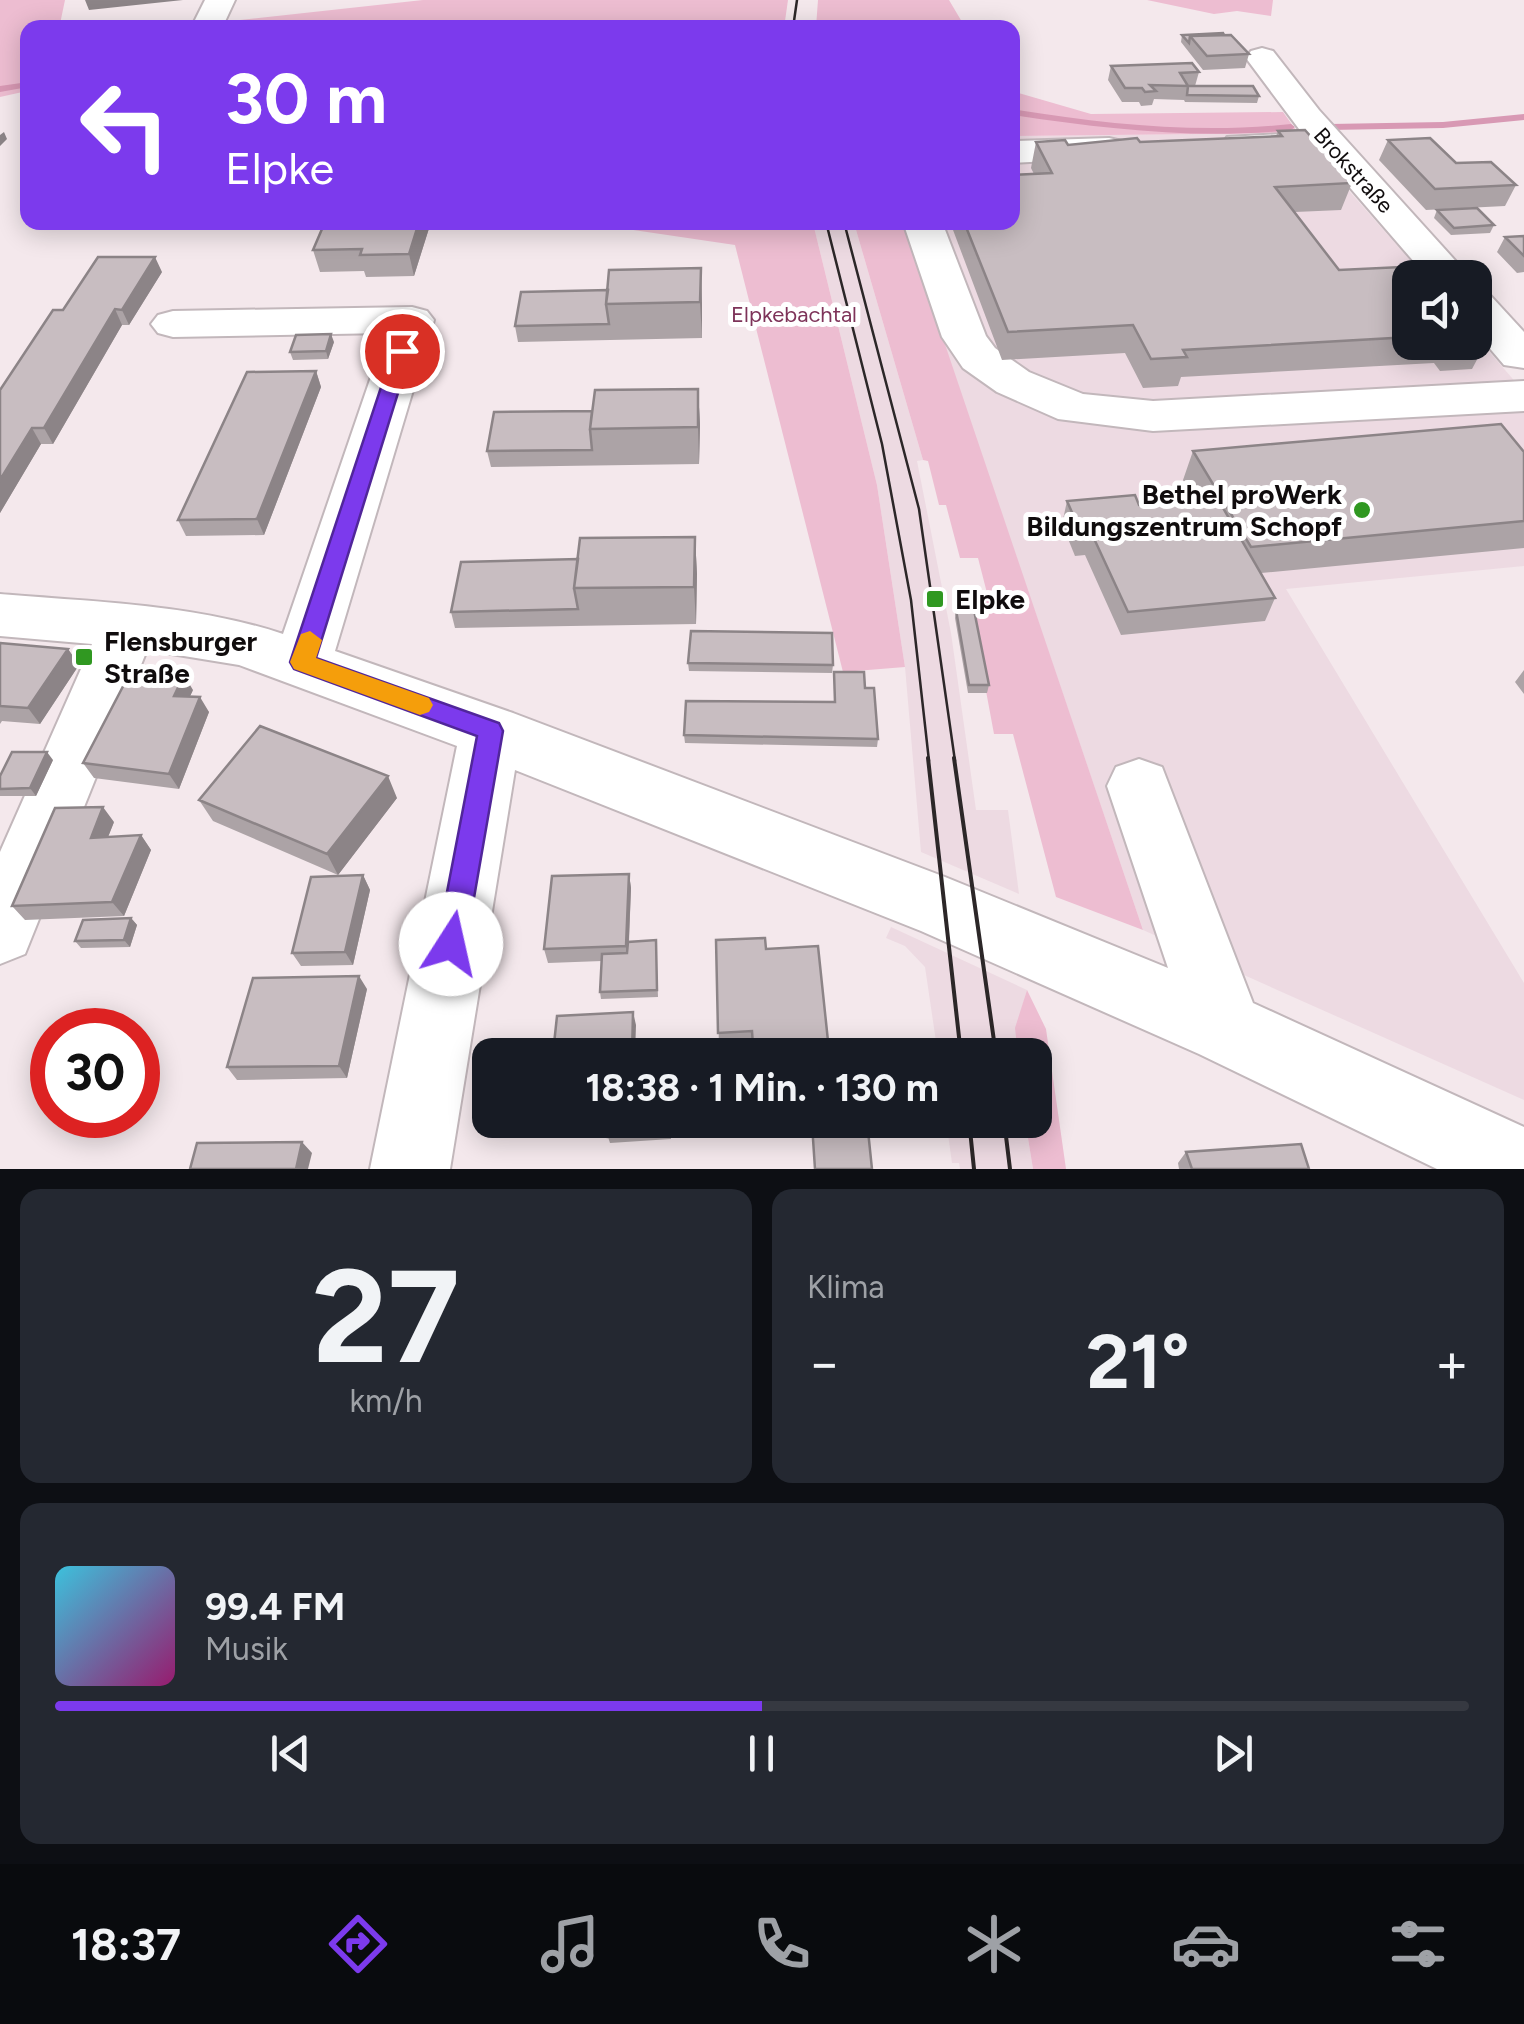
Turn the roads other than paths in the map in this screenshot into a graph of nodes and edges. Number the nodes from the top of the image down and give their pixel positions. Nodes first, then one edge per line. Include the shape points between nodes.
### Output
1 (1262, 58) dead end
2 (1330, 143) junction
3 (1208, 146) edge
4 (1150, 148) edge
5 (1020, 152) edge
6 (925, 230) edge
7 (1435, 260) edge
8 (174, 324) dead end
9 (1492, 326) edge
10 (1523, 366) edge
11 (0, 615) edge
12 (128, 626) junction
13 (302, 662) junction
14 (490, 731) junction
15 (1139, 786) dead end
16 (0, 931) edge
17 (1225, 1028) junction
18 (410, 1169) edge
19 (1524, 1169) edge

1 - 2 street, Brokstraße
2 - 3 street
2 - 7 street, Brokstraße
4 - 5 street
6 - 10 street via 964,337 979,358 1013,382 1075,408 1154,416
8 - 13 street via 412,320
9 - 10 street
11 - 12 street
12 - 13 street via 242,644
12 - 16 street
13 - 14 street
14 - 17 street via 946,909
14 - 18 street
15 - 17 street
17 - 19 street

